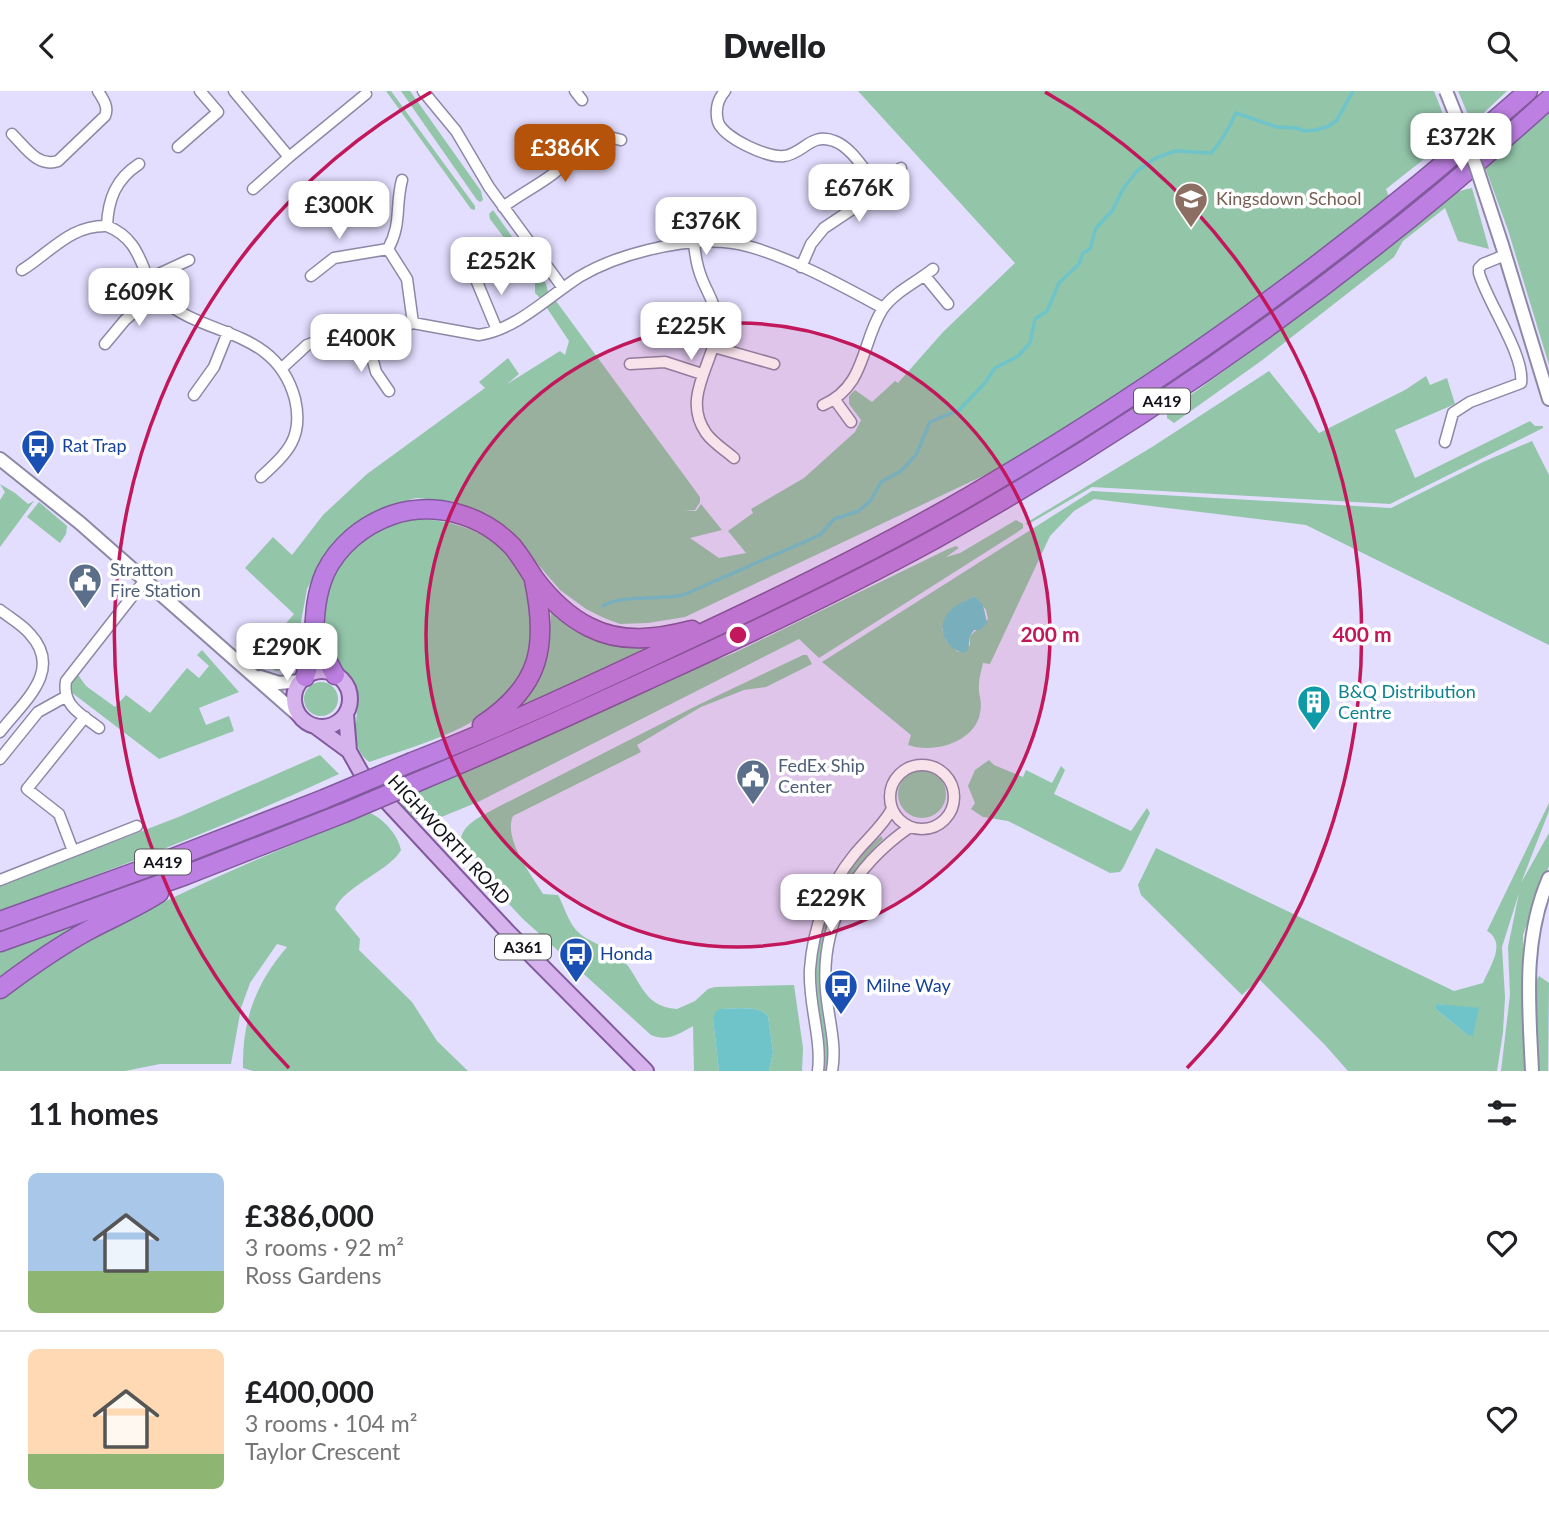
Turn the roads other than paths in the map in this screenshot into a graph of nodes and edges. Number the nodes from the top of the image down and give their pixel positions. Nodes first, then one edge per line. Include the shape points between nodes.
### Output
1 (97, 91) edge
2 (200, 91) edge
3 (234, 91) edge
4 (423, 91) edge
5 (575, 91) edge
6 (725, 91) edge
7 (1447, 91) edge
8 (1528, 91) edge
9 (366, 94) dead end
10 (1549, 99) edge
11 (582, 100) dead end
12 (12, 134) dead end
13 (621, 140) dead end
14 (178, 147) dead end
15 (289, 157) junction
16 (139, 164) dead end
17 (901, 168) dead end
18 (402, 180) dead end
19 (879, 188) junction
20 (253, 189) dead end
21 (503, 207) junction
22 (107, 226) junction
23 (694, 242) junction
24 (388, 249) junction
25 (1504, 250) junction
26 (189, 260) dead end
27 (801, 267) junction
28 (22, 270) dead end
29 (311, 276) dead end
30 (475, 277) dead end
31 (150, 278) junction
32 (563, 288) junction
33 (156, 293) junction
34 (948, 304) dead end
35 (883, 308) junction
36 (413, 323) junction
37 (497, 330) junction
38 (228, 332) junction
39 (367, 339) junction
40 (105, 344) dead end
41 (714, 347) junction
42 (630, 364) dead end
43 (774, 364) dead end
44 (281, 369) junction
45 (702, 374) junction
46 (390, 391) dead end
47 (194, 395) dead end
48 (1549, 399) edge
49 (835, 400) junction
50 (823, 405) dead end
51 (851, 422) dead end
52 (1445, 442) dead end
53 (734, 458) dead end
54 (0, 459) edge
55 (261, 477) dead end
56 (533, 576) junction
57 (145, 580) junction
58 (3, 613) edge
59 (726, 622) junction
60 (314, 636) junction
61 (254, 674) junction
62 (335, 675) junction
63 (303, 679) junction
64 (65, 697) junction
65 (346, 713) junction
66 (298, 715) junction
67 (85, 717) junction
68 (315, 726) junction
69 (99, 728) dead end
70 (0, 732) edge
71 (447, 748) junction
72 (349, 751) junction
73 (0, 759) edge
74 (892, 809) junction
75 (137, 826) dead end
76 (910, 827) junction
77 (72, 851) junction
78 (186, 875) junction
79 (1549, 878) edge
80 (0, 880) edge
81 (0, 921) edge
82 (0, 942) edge
83 (0, 989) edge
84 (646, 1071) edge
85 (818, 1071) edge
86 (832, 1071) edge
87 (1532, 1071) edge

1 - 12 street via 106,105 105,116 58,161 40,161
2 - 14 street via 218,112
3 - 15 street
4 - 21 street via 456,131
5 - 11 street
6 - 19 street via 718,103 718,119 733,138 782,156 813,140 833,140 845,147
7 - 25 main road, bridge
8 - 59 highway, A419 via 1331,255 1158,379 970,496
9 - 15 street
10 - 78 highway, A419, bridge via 1415,215 1299,306 1175,392 934,539 581,711
13 - 21 street via 601,137 581,146 555,172
15 - 20 street
16 - 22 street via 122,177 113,192
17 - 19 street
18 - 24 street via 397,231
19 - 27 street via 824,228
21 - 32 street
22 - 28 street via 70,234
22 - 31 street via 128,239
23 - 27 street via 734,243
23 - 32 street via 614,260
23 - 41 street via 697,266 716,313
24 - 29 street via 334,258
24 - 36 street via 407,279
25 - 48 main road
25 - 52 street via 1483,264 1479,273 1511,344 1521,383 1453,413
26 - 31 street
27 - 35 street
30 - 37 street
31 - 33 street
32 - 37 street
33 - 38 street via 184,315
33 - 40 street
34 - 35 street via 929,272
35 - 49 street via 858,371
36 - 37 street via 479,335
36 - 39 street
38 - 44 street via 260,349
38 - 47 street via 214,367
39 - 44 street via 315,342
39 - 46 street via 376,372
41 - 43 street
41 - 45 street
42 - 45 street via 665,362
44 - 55 street via 296,406 295,435 286,454
45 - 53 street via 699,417 706,433
49 - 50 street
49 - 51 street
54 - 57 main road
56 - 59 highway, A419 via 570,615 610,635 657,637
56 - 60 highway, A419 via 509,543 480,522 434,509 397,514 357,534 333,560 317,596
56 - 71 highway, A419 via 541,637 530,678 495,716
57 - 61 main road
57 - 64 street via 67,677
58 - 70 street via 33,637 44,666 38,684
59 - 71 highway, A419
60 - 62 highway
60 - 63 highway, A419
61 - 63 main road via 273,682
61 - 66 main road
62 - 63 main road via 317,672
62 - 65 main road via 349,692
63 - 66 main road via 295,690
64 - 67 street
64 - 73 street via 38,712
65 - 68 main road via 332,725
65 - 72 main road, HIGHWORTH ROAD / A361
66 - 68 main road
67 - 69 street
67 - 77 street via 27,789 59,814
68 - 72 main road, HIGHWORTH ROAD / A361
71 - 81 highway, A419, bridge via 160,863
72 - 84 main road, HIGHWORTH ROAD / A361 via 381,796
74 - 76 street
74 - 76 street via 890,793 902,771 923,765 944,774 953,793 949,814 929,828
74 - 85 street via 838,878 817,927 810,984
75 - 77 street
76 - 86 street via 888,842 862,870 834,924 825,974
77 - 80 street
78 - 82 highway, A419
78 - 83 highway, A419 via 38,960
79 - 87 main road via 1529,952

